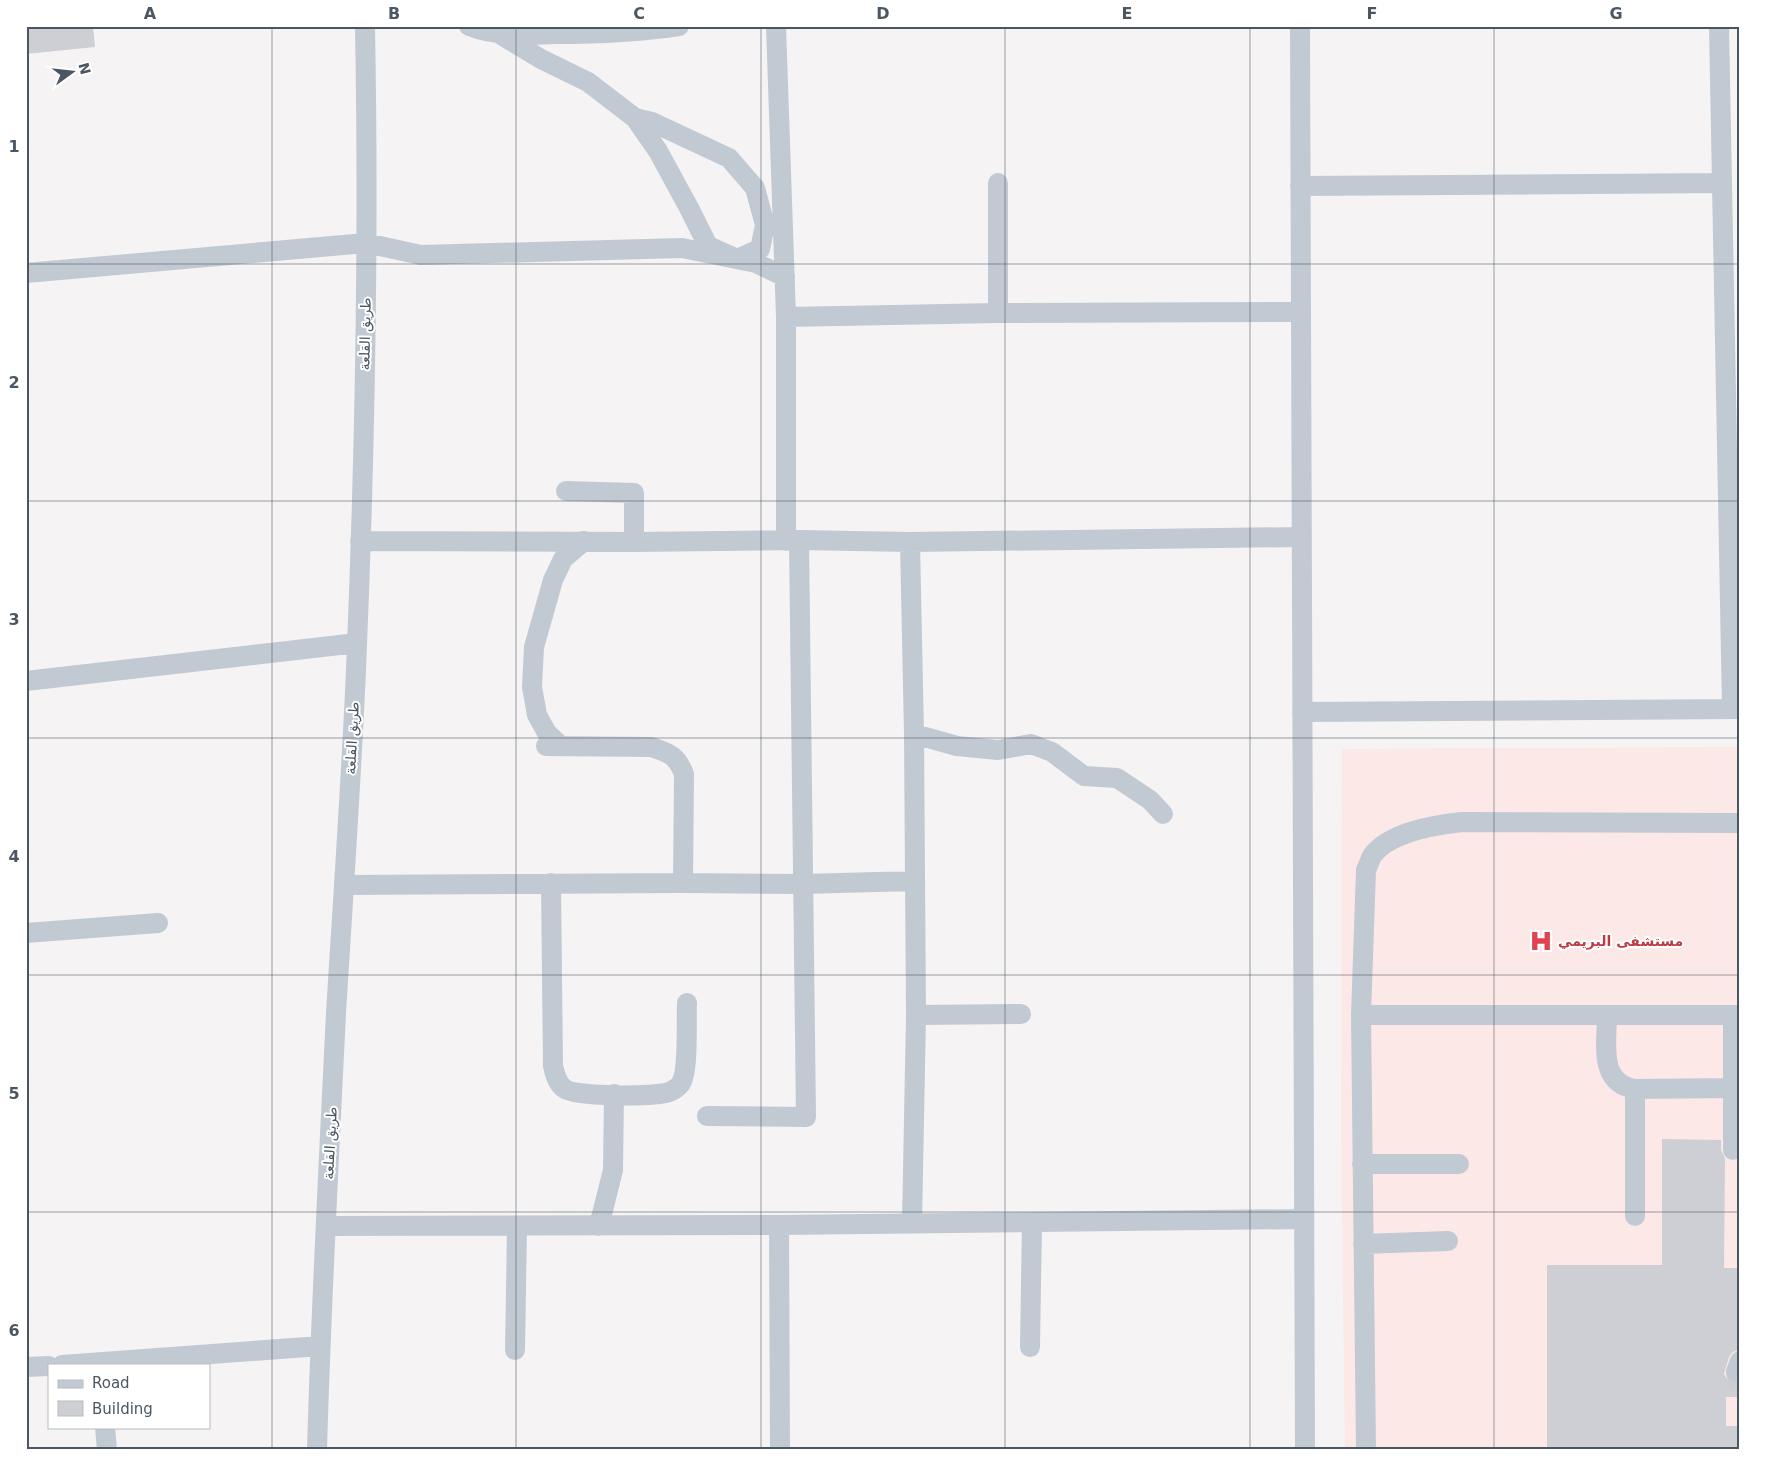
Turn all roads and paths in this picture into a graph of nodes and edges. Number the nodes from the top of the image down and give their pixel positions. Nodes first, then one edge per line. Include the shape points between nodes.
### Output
1 (365, 26) edge
2 (469, 26) edge
3 (679, 26) edge
4 (776, 26) edge
5 (1300, 26) edge
6 (1719, 26) edge
7 (498, 33) junction
8 (635, 118) junction
9 (998, 183) dead end
10 (1722, 183) junction
11 (1300, 186) junction
12 (366, 243) junction
13 (737, 259) junction
14 (26, 272) edge
15 (785, 277) junction
16 (1300, 312) junction
17 (998, 314) junction
18 (786, 317) junction
19 (566, 492) dead end
20 (1301, 537) junction
21 (792, 540) junction
22 (360, 541) junction
23 (584, 541) junction
24 (634, 542) junction
25 (910, 542) junction
26 (357, 643) junction
27 (26, 681) edge
28 (1736, 709) edge
29 (1302, 712) junction
30 (914, 734) junction
31 (1163, 814) dead end
32 (1740, 823) edge
33 (915, 881) junction
34 (683, 882) junction
35 (552, 883) junction
36 (344, 884) junction
37 (802, 884) junction
38 (158, 923) dead end
39 (26, 933) edge
40 (687, 1003) dead end
41 (1021, 1014) dead end
42 (916, 1015) junction
43 (1361, 1015) junction
44 (1607, 1015) junction
45 (1736, 1015) edge
46 (1635, 1088) junction
47 (1733, 1088) junction
48 (614, 1094) junction
49 (707, 1116) dead end
50 (1733, 1150) dead end
51 (1362, 1164) junction
52 (1458, 1164) dead end
53 (1635, 1216) dead end
54 (1304, 1219) junction
55 (1032, 1222) junction
56 (912, 1223) junction
57 (779, 1225) junction
58 (326, 1226) junction
59 (518, 1226) junction
60 (599, 1226) junction
61 (1448, 1241) dead end
62 (1363, 1244) junction
63 (320, 1346) junction
64 (1030, 1347) dead end
65 (515, 1350) dead end
66 (101, 1364) edge
67 (48, 1366) edge
68 (26, 1367) edge
69 (106, 1428) edge
70 (107, 1450) edge
71 (317, 1450) edge
72 (780, 1450) edge
73 (1304, 1450) edge
74 (1366, 1450) edge

1 - 12 street, طريق القلعة
2 - 7 street via 483,32
3 - 7 street via 582,34
4 - 15 street
5 - 11 street
6 - 10 street
7 - 8 street via 588,82
8 - 13 street via 658,151 708,246
8 - 13 street via 652,122 729,158 754,188 764,225 760,249
9 - 17 street
10 - 11 street
10 - 28 street
11 - 16 street
12 - 13 street via 421,255 682,248
12 - 14 street
12 - 22 street, طريق القلعة
13 - 15 street via 756,263
15 - 18 street
16 - 17 street
16 - 20 street
17 - 18 street
18 - 21 street
19 - 24 street via 634,492
20 - 25 street
20 - 29 street
21 - 24 street
21 - 25 street
21 - 37 street
22 - 23 street
22 - 26 street, طريق القلعة
23 - 24 street
23 - 34 street via 563,560 553,580 534,648 532,687 537,715 554,746 651,746 678,760 684,774
25 - 30 street
26 - 27 street
26 - 36 street, طريق القلعة
28 - 29 street
29 - 54 street
30 - 31 street via 957,746 998,750 1031,744 1052,752 1084,776 1117,778 1150,800
30 - 33 street
32 - 43 street via 1462,822 1418,830 1384,844 1372,856 1366,870
33 - 37 street
33 - 42 street
34 - 35 street
34 - 37 street
35 - 36 street
35 - 48 street via 552,1066 558,1082 566,1090 581,1094
36 - 58 street, طريق القلعة
37 - 49 street via 806,1117
38 - 39 street
40 - 48 street via 685,1067 681,1084 670,1092 652,1095
41 - 42 street
42 - 56 street
43 - 44 street
43 - 51 street
44 - 45 street
44 - 46 street via 1611,1075 1626,1087
45 - 47 street
46 - 47 street
46 - 53 street
47 - 50 street
48 - 60 street via 613,1170
51 - 52 street
51 - 62 street
54 - 55 street
54 - 73 street
55 - 56 street
55 - 64 street
56 - 57 street
57 - 60 street
57 - 72 street
58 - 59 street
58 - 63 street, طريق القلعة
59 - 60 street
59 - 65 street
61 - 62 street
62 - 74 street
63 - 66 street
63 - 71 street, طريق القلعة
67 - 68 street
69 - 70 street

